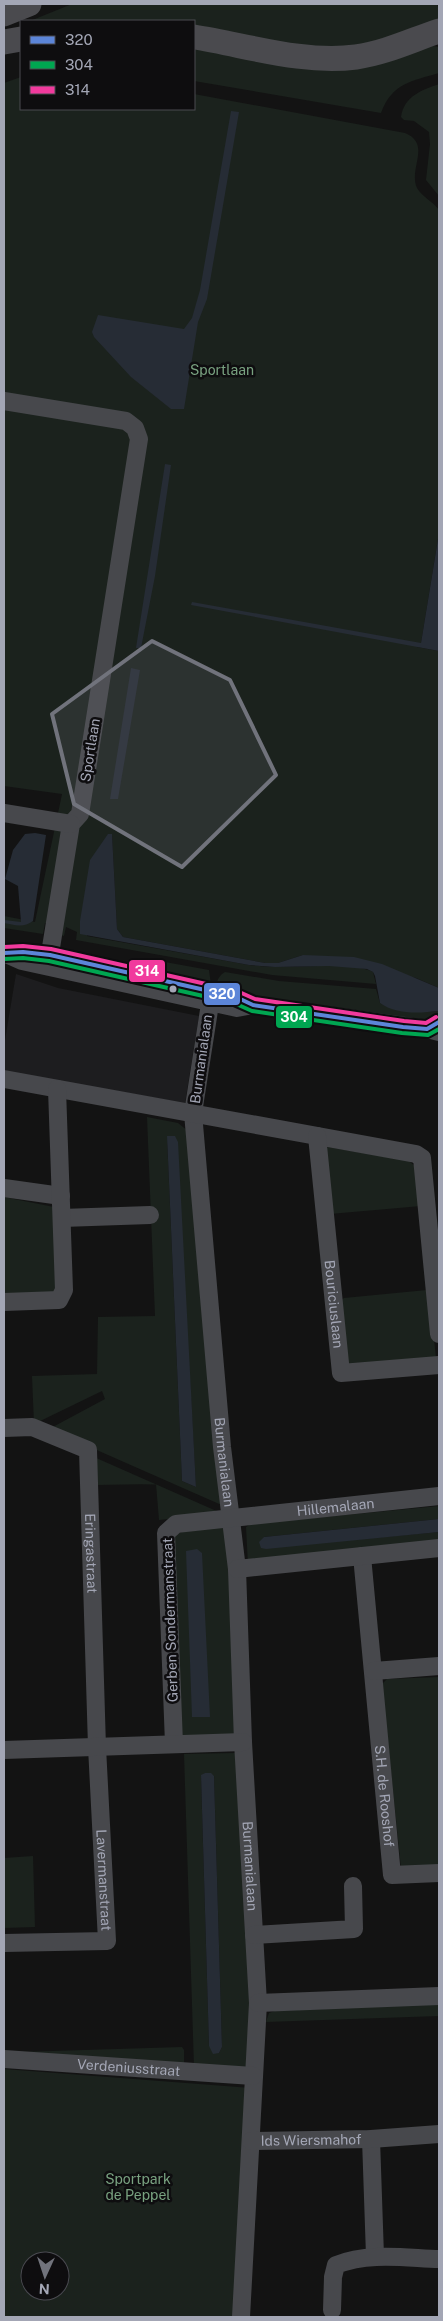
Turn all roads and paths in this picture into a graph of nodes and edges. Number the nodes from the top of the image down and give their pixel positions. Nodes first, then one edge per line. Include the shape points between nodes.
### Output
1 (29, 4) edge
2 (4, 14) edge
3 (439, 31) edge
4 (195, 38) edge
5 (20, 40) edge
6 (4, 42) edge
7 (4, 401) edge
8 (4, 813) edge
9 (71, 824) junction
10 (4, 953) edge
11 (49, 961) junction
12 (211, 997) junction
13 (435, 1028) edge
14 (4, 1079) edge
15 (57, 1089) junction
16 (193, 1113) junction
17 (317, 1136) junction
18 (4, 1188) edge
19 (61, 1196) junction
20 (150, 1215) dead end
21 (62, 1218) junction
22 (4, 1302) edge
23 (439, 1334) edge
24 (439, 1365) edge
25 (4, 1428) edge
26 (439, 1496) edge
27 (231, 1518) junction
28 (439, 1548) edge
29 (362, 1556) junction
30 (236, 1569) junction
31 (439, 1666) edge
32 (374, 1671) junction
33 (243, 1742) junction
34 (174, 1744) junction
35 (97, 1746) junction
36 (4, 1750) edge
37 (439, 1873) edge
38 (353, 1886) dead end
39 (254, 1935) junction
40 (4, 1943) edge
41 (439, 1996) edge
42 (258, 2003) junction
43 (4, 2059) edge
44 (253, 2076) junction
45 (439, 2134) edge
46 (371, 2138) junction
47 (251, 2141) junction
48 (375, 2256) junction
49 (439, 2259) edge
50 (332, 2310) dead end
51 (241, 2317) edge

1 - 2 highway
3 - 4 highway via 380,52 334,59
5 - 6 highway
7 - 9 street, Sportlaan via 126,422 139,435 80,814
8 - 9 street
9 - 11 street, Sportlaan
10 - 11 street via 23,952
11 - 12 street
12 - 13 street via 237,1008 253,1005
12 - 16 street, Burmanialaan
14 - 15 street
15 - 16 street
15 - 19 street
16 - 17 street
16 - 27 street, Burmanialaan
17 - 23 street via 410,1152 422,1158
17 - 24 street, Bouriciuslaan via 340,1373
18 - 19 street
19 - 21 street
20 - 21 street
21 - 22 street via 64,1290 59,1300
25 - 35 street, Eringastraat via 32,1427 88,1450
26 - 27 street, Hillemalaan
27 - 30 street, Burmanialaan
27 - 34 street, Gerben Sondermanstraat via 176,1524 166,1533
28 - 29 street
29 - 30 street
29 - 32 street, S.H. de Rooshof
30 - 33 street, Burmanialaan
31 - 32 street
32 - 37 street, S.H. de Rooshof via 392,1875
33 - 34 street
33 - 39 street, Burmanialaan
34 - 35 street
35 - 36 street
35 - 40 street, Lavermanstraat via 107,1941
38 - 39 street via 354,1929
39 - 42 street, Burmanialaan
41 - 42 street
42 - 44 street, Burmanialaan
43 - 44 street, Verdeniusstraat
44 - 47 street, Burmanialaan
45 - 46 street, Ids Wiersmahof
46 - 47 street, Ids Wiersmahof
46 - 48 street, Ids Wiersmahof
47 - 51 street, Burmanialaan
48 - 49 street
48 - 50 street via 336,2265

